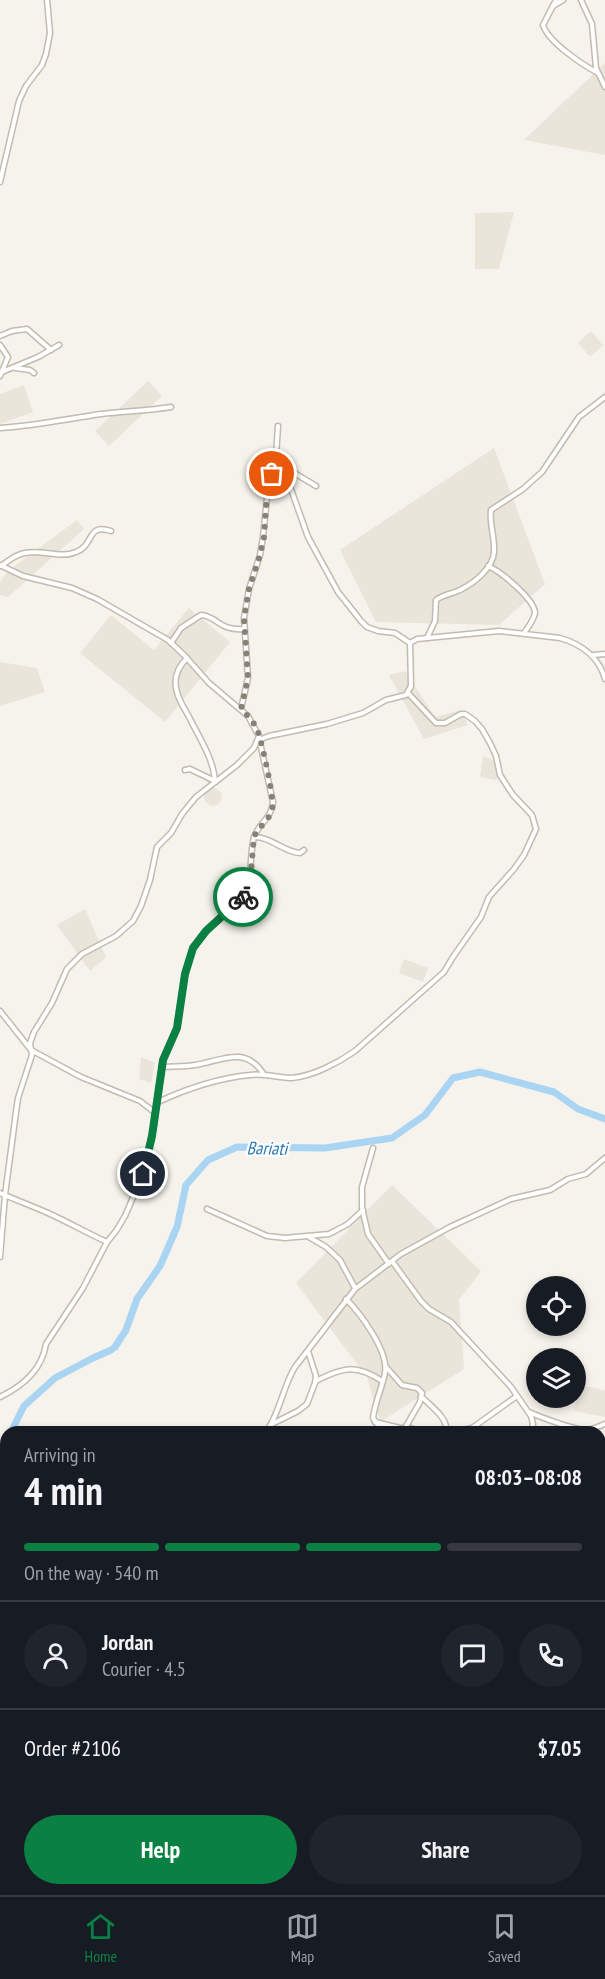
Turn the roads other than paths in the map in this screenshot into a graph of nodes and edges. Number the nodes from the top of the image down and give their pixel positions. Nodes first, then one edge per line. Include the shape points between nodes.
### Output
1 (46, 0) edge
2 (556, 0) edge
3 (563, 0) edge
4 (581, 0) edge
5 (553, 6) junction
6 (598, 73) junction
7 (605, 87) edge
8 (0, 182) edge
9 (0, 336) edge
10 (0, 345) edge
11 (59, 345) dead end
12 (51, 350) junction
13 (14, 368) junction
14 (34, 373) dead end
15 (1, 374) edge
16 (605, 397) edge
17 (171, 407) dead end
18 (278, 426) dead end
19 (0, 428) edge
20 (276, 453) junction
21 (284, 470) junction
22 (316, 486) dead end
23 (111, 531) dead end
24 (0, 566) edge
25 (488, 566) junction
26 (244, 629) junction
27 (524, 633) junction
28 (427, 638) junction
29 (171, 643) junction
30 (410, 643) junction
31 (605, 654) edge
32 (592, 656) junction
33 (187, 658) junction
34 (605, 679) edge
35 (408, 693) junction
36 (241, 709) junction
37 (259, 739) junction
38 (185, 770) dead end
39 (215, 782) junction
40 (254, 837) junction
41 (304, 850) dead end
42 (0, 1011) edge
43 (31, 1050) junction
44 (162, 1067) junction
45 (263, 1074) junction
46 (157, 1102) junction
47 (155, 1112) junction
48 (373, 1148) dead end
49 (605, 1158) edge
50 (2, 1194) edge
51 (207, 1209) dead end
52 (363, 1210) junction
53 (309, 1237) junction
54 (107, 1242) junction
55 (0, 1257) edge
56 (390, 1262) junction
57 (355, 1289) junction
58 (346, 1299) junction
59 (308, 1350) junction
60 (386, 1366) junction
61 (316, 1381) junction
62 (382, 1381) junction
63 (517, 1395) junction
64 (422, 1396) junction
65 (0, 1397) edge
66 (527, 1410) junction
67 (375, 1422) junction
68 (272, 1424) joint
69 (378, 1426) edge
70 (395, 1426) edge
71 (406, 1426) edge
72 (446, 1426) edge
73 (476, 1426) edge
74 (532, 1426) edge
75 (569, 1426) edge

1 - 8 street via 50,33 46,54 19,101
2 - 5 street
3 - 5 street
4 - 6 street via 592,24
5 - 6 street via 543,25 548,35
6 - 7 street
9 - 12 street via 27,329
10 - 15 street via 8,357
11 - 12 street
12 - 13 street
13 - 14 street
13 - 15 street
16 - 25 street via 573,424 542,472 491,510 494,556
17 - 19 street
18 - 20 street
20 - 21 street
20 - 26 street via 264,537 249,589
21 - 22 street
21 - 30 street via 308,537 338,592 367,627 395,633
23 - 24 street via 96,530 75,553 23,553
24 - 29 street via 97,598
25 - 27 street via 506,578 533,608 534,617
25 - 28 street via 469,585 436,600 435,621
26 - 29 street via 228,628 201,615 181,628
26 - 36 street via 248,678
27 - 28 street via 499,631
27 - 32 street via 570,641
28 - 30 street
29 - 33 street
30 - 35 street
31 - 32 street
32 - 34 street
33 - 36 street via 209,683
33 - 39 street via 178,669 177,692 207,754
35 - 37 street via 354,716
35 - 45 street via 436,723 445,723 461,714 475,721 490,743 500,775 532,815 536,829 524,855 489,897 476,926 444,972 388,1024 346,1058 314,1072 292,1078
36 - 37 street
37 - 39 street via 250,752
37 - 40 street via 273,802 269,817
38 - 39 street
39 - 43 street via 196,797 157,847 150,880 133,921 116,936 82,954 67,969 31,1039
40 - 41 street via 270,840 295,853
40 - 44 street via 247,890 193,948 180,1016
42 - 43 street
43 - 47 street via 81,1077 140,1101
43 - 50 street via 18,1098
44 - 45 street via 238,1057 252,1060
44 - 46 street
45 - 46 street via 206,1084
46 - 47 street
47 - 54 street via 143,1174 125,1216
48 - 52 street via 362,1187
49 - 56 street via 586,1174 550,1190 512,1199 423,1241
50 - 54 street
50 - 55 street
51 - 53 street via 267,1236
52 - 53 street via 338,1230
52 - 56 street via 368,1234
53 - 57 street via 340,1260
54 - 65 street via 83,1288 46,1344 40,1366
56 - 57 street
56 - 63 street via 421,1301 451,1322
57 - 58 street
58 - 59 street
58 - 60 street via 371,1330
59 - 61 street
59 - 68 street via 289,1376
60 - 62 street
60 - 64 street via 402,1385 418,1389
61 - 62 street via 353,1368
61 - 68 street via 304,1407
62 - 67 street
63 - 66 street
63 - 73 street
64 - 71 street
64 - 72 street
66 - 74 street
66 - 75 street
67 - 69 street
67 - 70 street

